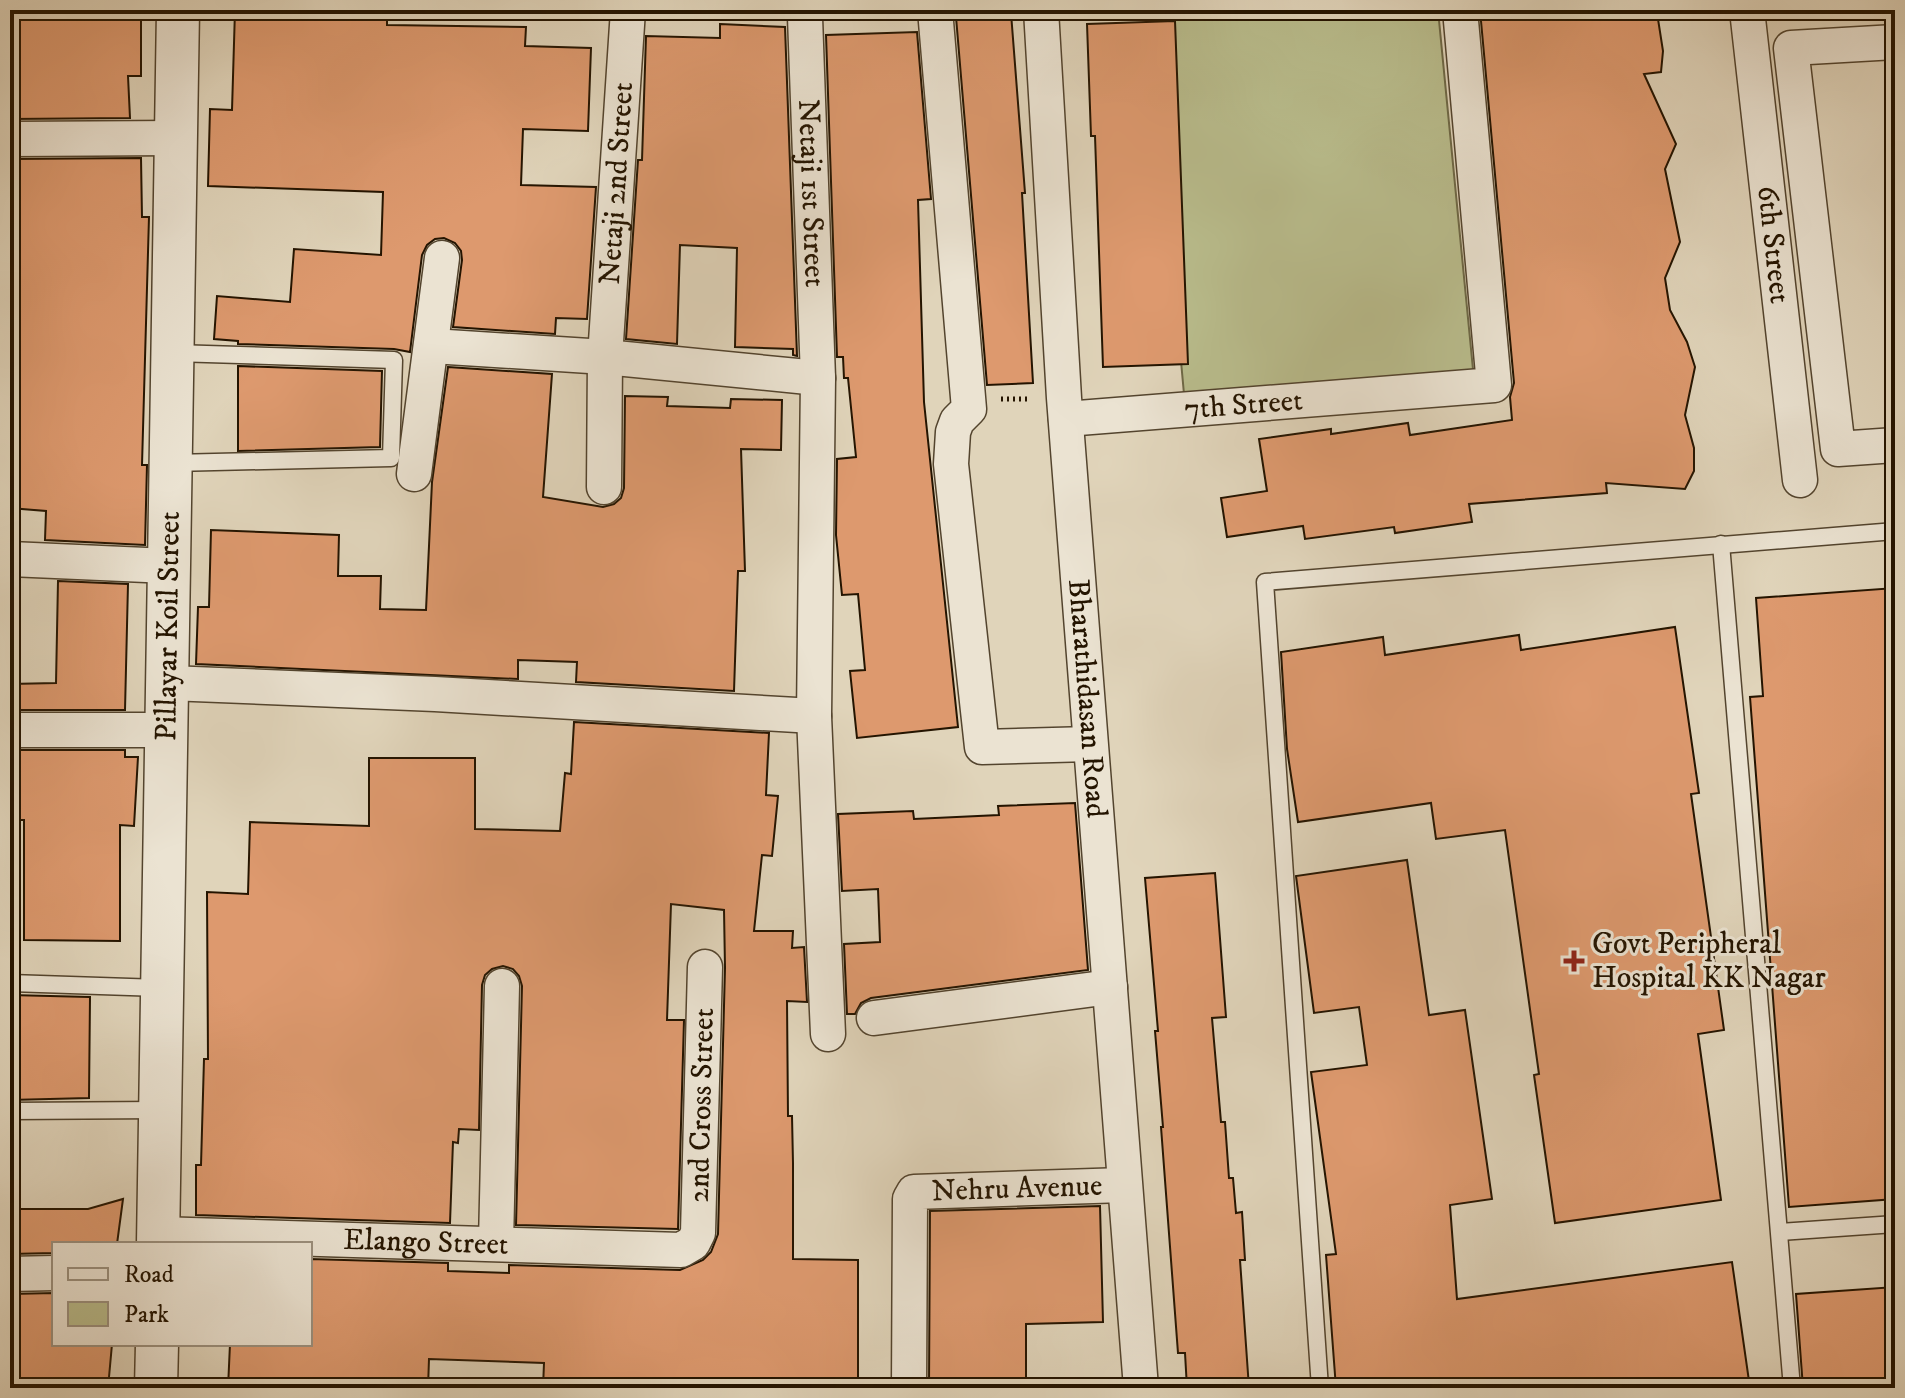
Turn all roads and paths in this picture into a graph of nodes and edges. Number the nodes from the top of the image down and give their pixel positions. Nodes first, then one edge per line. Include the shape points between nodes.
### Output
1 (178, 10) edge
2 (628, 10) edge
3 (802, 10) edge
4 (935, 10) edge
5 (1041, 10) edge
6 (1460, 10) edge
7 (1747, 10) edge
8 (1895, 42) edge
9 (176, 138) junction
10 (10, 139) edge
11 (442, 258) dead end
12 (432, 346) junction
13 (173, 353) junction
14 (605, 357) junction
15 (818, 378) junction
16 (968, 400) junction
17 (1065, 409) junction
18 (1895, 445) edge
19 (171, 463) junction
20 (414, 474) dead end
21 (1800, 480) dead end
22 (604, 487) dead end
23 (1895, 531) edge
24 (1721, 544) junction
25 (10, 559) edge
26 (169, 566) junction
27 (169, 683) junction
28 (814, 716) junction
29 (10, 730) edge
30 (167, 730) junction
31 (1090, 744) junction
32 (705, 967) dead end
33 (10, 983) edge
34 (502, 986) dead end
35 (1110, 987) junction
36 (163, 988) junction
37 (874, 1018) dead end
38 (828, 1034) dead end
39 (162, 1110) junction
40 (10, 1111) edge
41 (1124, 1185) junction
42 (1895, 1224) edge
43 (1780, 1232) junction
44 (158, 1239) edge
45 (496, 1243) junction
46 (693, 1243) joint
47 (52, 1273) edge
48 (10, 1274) edge
49 (157, 1346) edge
50 (156, 1388) edge
51 (909, 1388) edge
52 (1141, 1388) edge
53 (1320, 1388) edge
54 (1792, 1388) edge

1 - 9 street, Pillayar Koil Street
2 - 14 street, Netaji 2nd Street
3 - 15 street, Netaji 1st Street
4 - 16 street
5 - 17 street, Bharathidasan Road
6 - 17 street, 7th Street via 1494,385
7 - 21 street, 6th Street
8 - 18 street via 1791,48 1838,449
9 - 10 street
9 - 13 street, Pillayar Koil Street
11 - 12 street
12 - 14 street
12 - 20 street
13 - 19 street, Pillayar Koil Street
13 - 19 lane via 394,360 391,458
14 - 15 street
14 - 22 street, Netaji 2nd Street
15 - 28 street, Netaji 1st Street
16 - 17 path
16 - 31 street via 969,409 953,432 951,464 982,747
17 - 31 street, Bharathidasan Road
19 - 26 street, Pillayar Koil Street
23 - 24 lane
24 - 43 lane
24 - 53 lane via 1265,582
25 - 26 street
26 - 27 street, Pillayar Koil Street
27 - 28 street
27 - 30 street, Pillayar Koil Street
28 - 38 street, Netaji 1st Street
29 - 30 street
30 - 36 street, Pillayar Koil Street
31 - 35 street, Bharathidasan Road
32 - 46 street, 2nd Cross Street via 698,1233
33 - 36 lane
34 - 45 street
35 - 37 street
35 - 41 street, Bharathidasan Road
36 - 39 street, Pillayar Koil Street
39 - 40 lane
39 - 44 street, Pillayar Koil Street
41 - 51 street, Nehru Avenue via 914,1192
41 - 52 street, Bharathidasan Road
42 - 43 lane
43 - 54 lane
44 - 45 street, Elango Street
45 - 46 street, Elango Street via 681,1250
47 - 48 street
49 - 50 street

